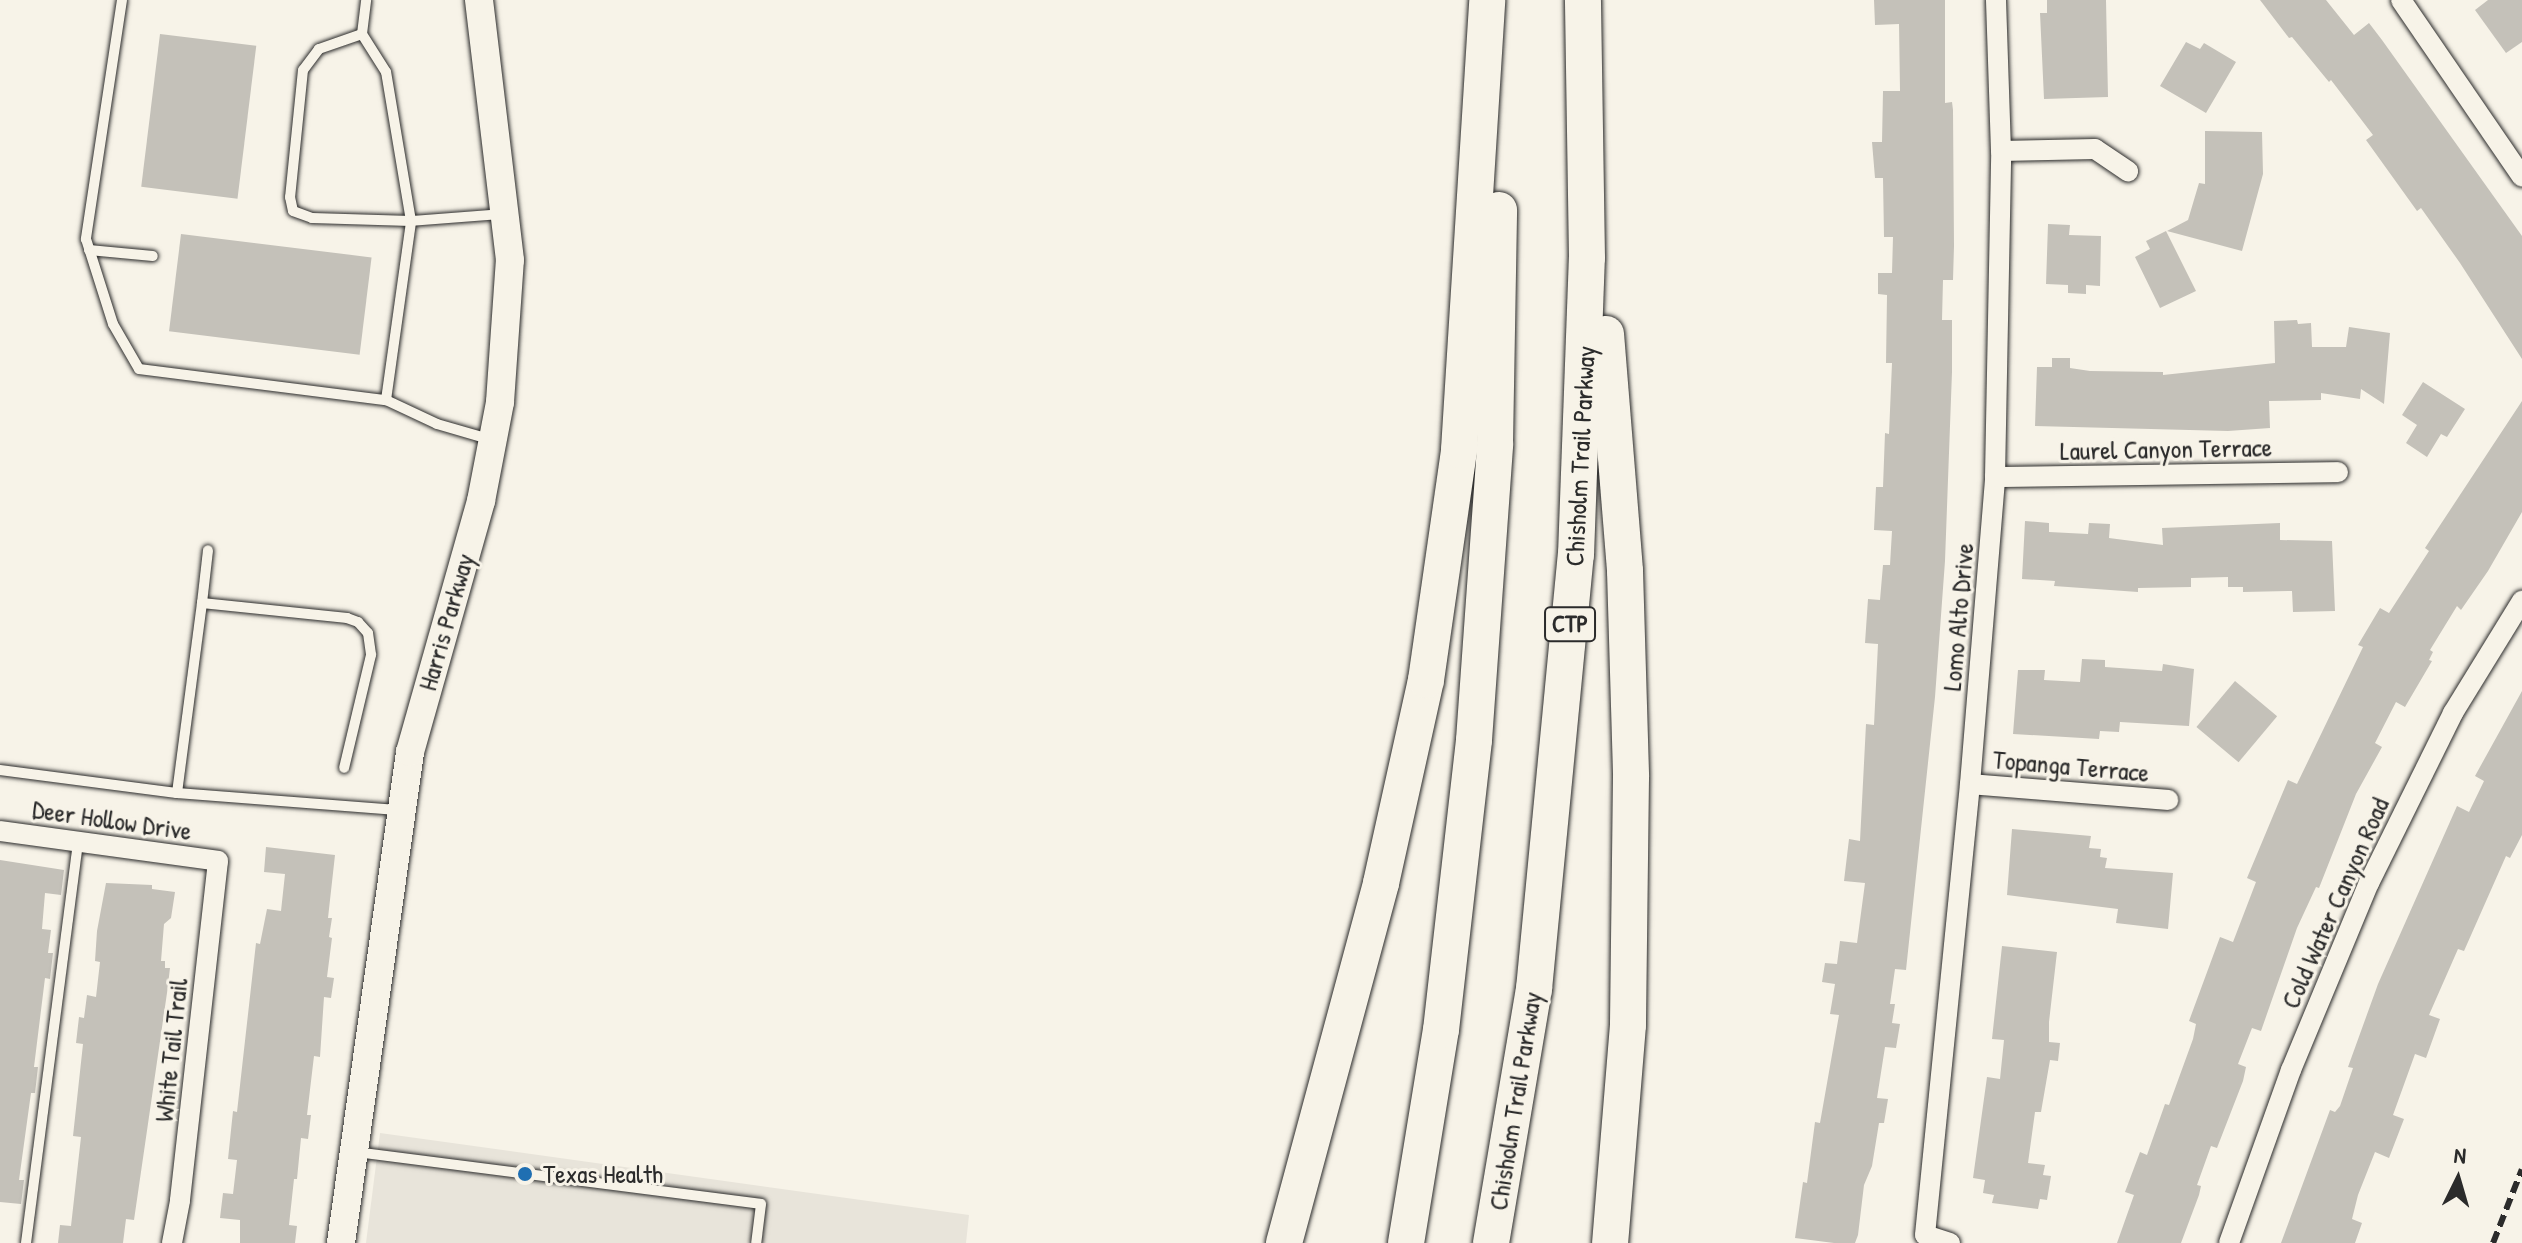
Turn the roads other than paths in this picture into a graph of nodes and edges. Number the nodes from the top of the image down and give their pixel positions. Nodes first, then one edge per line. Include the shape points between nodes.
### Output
1 (122, 0) edge
2 (366, 0) edge
3 (479, 0) edge
4 (1487, 0) edge
5 (1496, 0) edge
6 (1583, 0) edge
7 (1996, 0) edge
8 (2401, 0) edge
9 (362, 34) junction
10 (1587, 99) junction
11 (2001, 151) junction
12 (2128, 171) dead end
13 (2522, 177) edge
14 (504, 214) junction
15 (411, 221) junction
16 (89, 250) junction
17 (153, 256) dead end
18 (386, 400) junction
19 (493, 440) junction
20 (2338, 472) dead end
21 (1995, 477) junction
22 (208, 550) dead end
23 (2522, 601) edge
24 (202, 603) junction
25 (344, 768) dead end
26 (0, 770) edge
27 (1970, 784) junction
28 (177, 793) junction
29 (2168, 800) dead end
30 (402, 810) junction
31 (0, 831) edge
32 (78, 840) junction
33 (218, 861) joint
34 (354, 1152) junction
35 (26, 1243) edge
36 (172, 1243) edge
37 (341, 1243) edge
38 (756, 1243) edge
39 (1284, 1243) edge
40 (1406, 1243) edge
41 (1491, 1243) edge
42 (1610, 1243) edge
43 (1950, 1243) edge
44 (2229, 1243) edge

1 - 16 lane via 86,239
2 - 9 lane
3 - 14 street, Harris Parkway
4 - 39 highway via 1459,450 1426,680 1381,883
5 - 40 highway via 1495,430 1480,677 1449,973
6 - 10 highway, Chisholm Trail Parkway / CTP
7 - 11 street, Lomo Alto Drive
8 - 13 street
9 - 15 lane via 386,72
9 - 15 lane via 319,49 303,70 293,211 312,218
10 - 41 highway, Chisholm Trail Parkway / CTP via 1585,373 1571,616 1534,989
10 - 42 highway via 1625,571 1631,777 1628,1025
11 - 12 street via 2095,149
11 - 21 street, Lomo Alto Drive
14 - 15 lane
14 - 19 street, Harris Parkway via 510,260
15 - 18 lane
16 - 17 lane
16 - 18 lane via 113,324 139,369
18 - 19 lane via 437,424
19 - 30 street, Harris Parkway via 481,501 410,752
20 - 21 street, Laurel Canyon Terrace
21 - 27 street, Lomo Alto Drive
22 - 24 lane
23 - 44 street, Cold Water Canyon Road via 2453,713 2369,883 2291,1070
24 - 25 lane via 347,618 368,633 371,655
24 - 28 lane
26 - 28 lane
27 - 29 street, Topanga Terrace
27 - 43 street, Lomo Alto Drive via 1925,1235
28 - 30 lane
30 - 34 street, Harris Parkway
31 - 32 street, Deer Hollow Drive
32 - 33 street, Deer Hollow Drive
32 - 35 lane
33 - 36 street, White Tail Trail
34 - 37 street, Harris Parkway
34 - 38 lane via 761,1204

